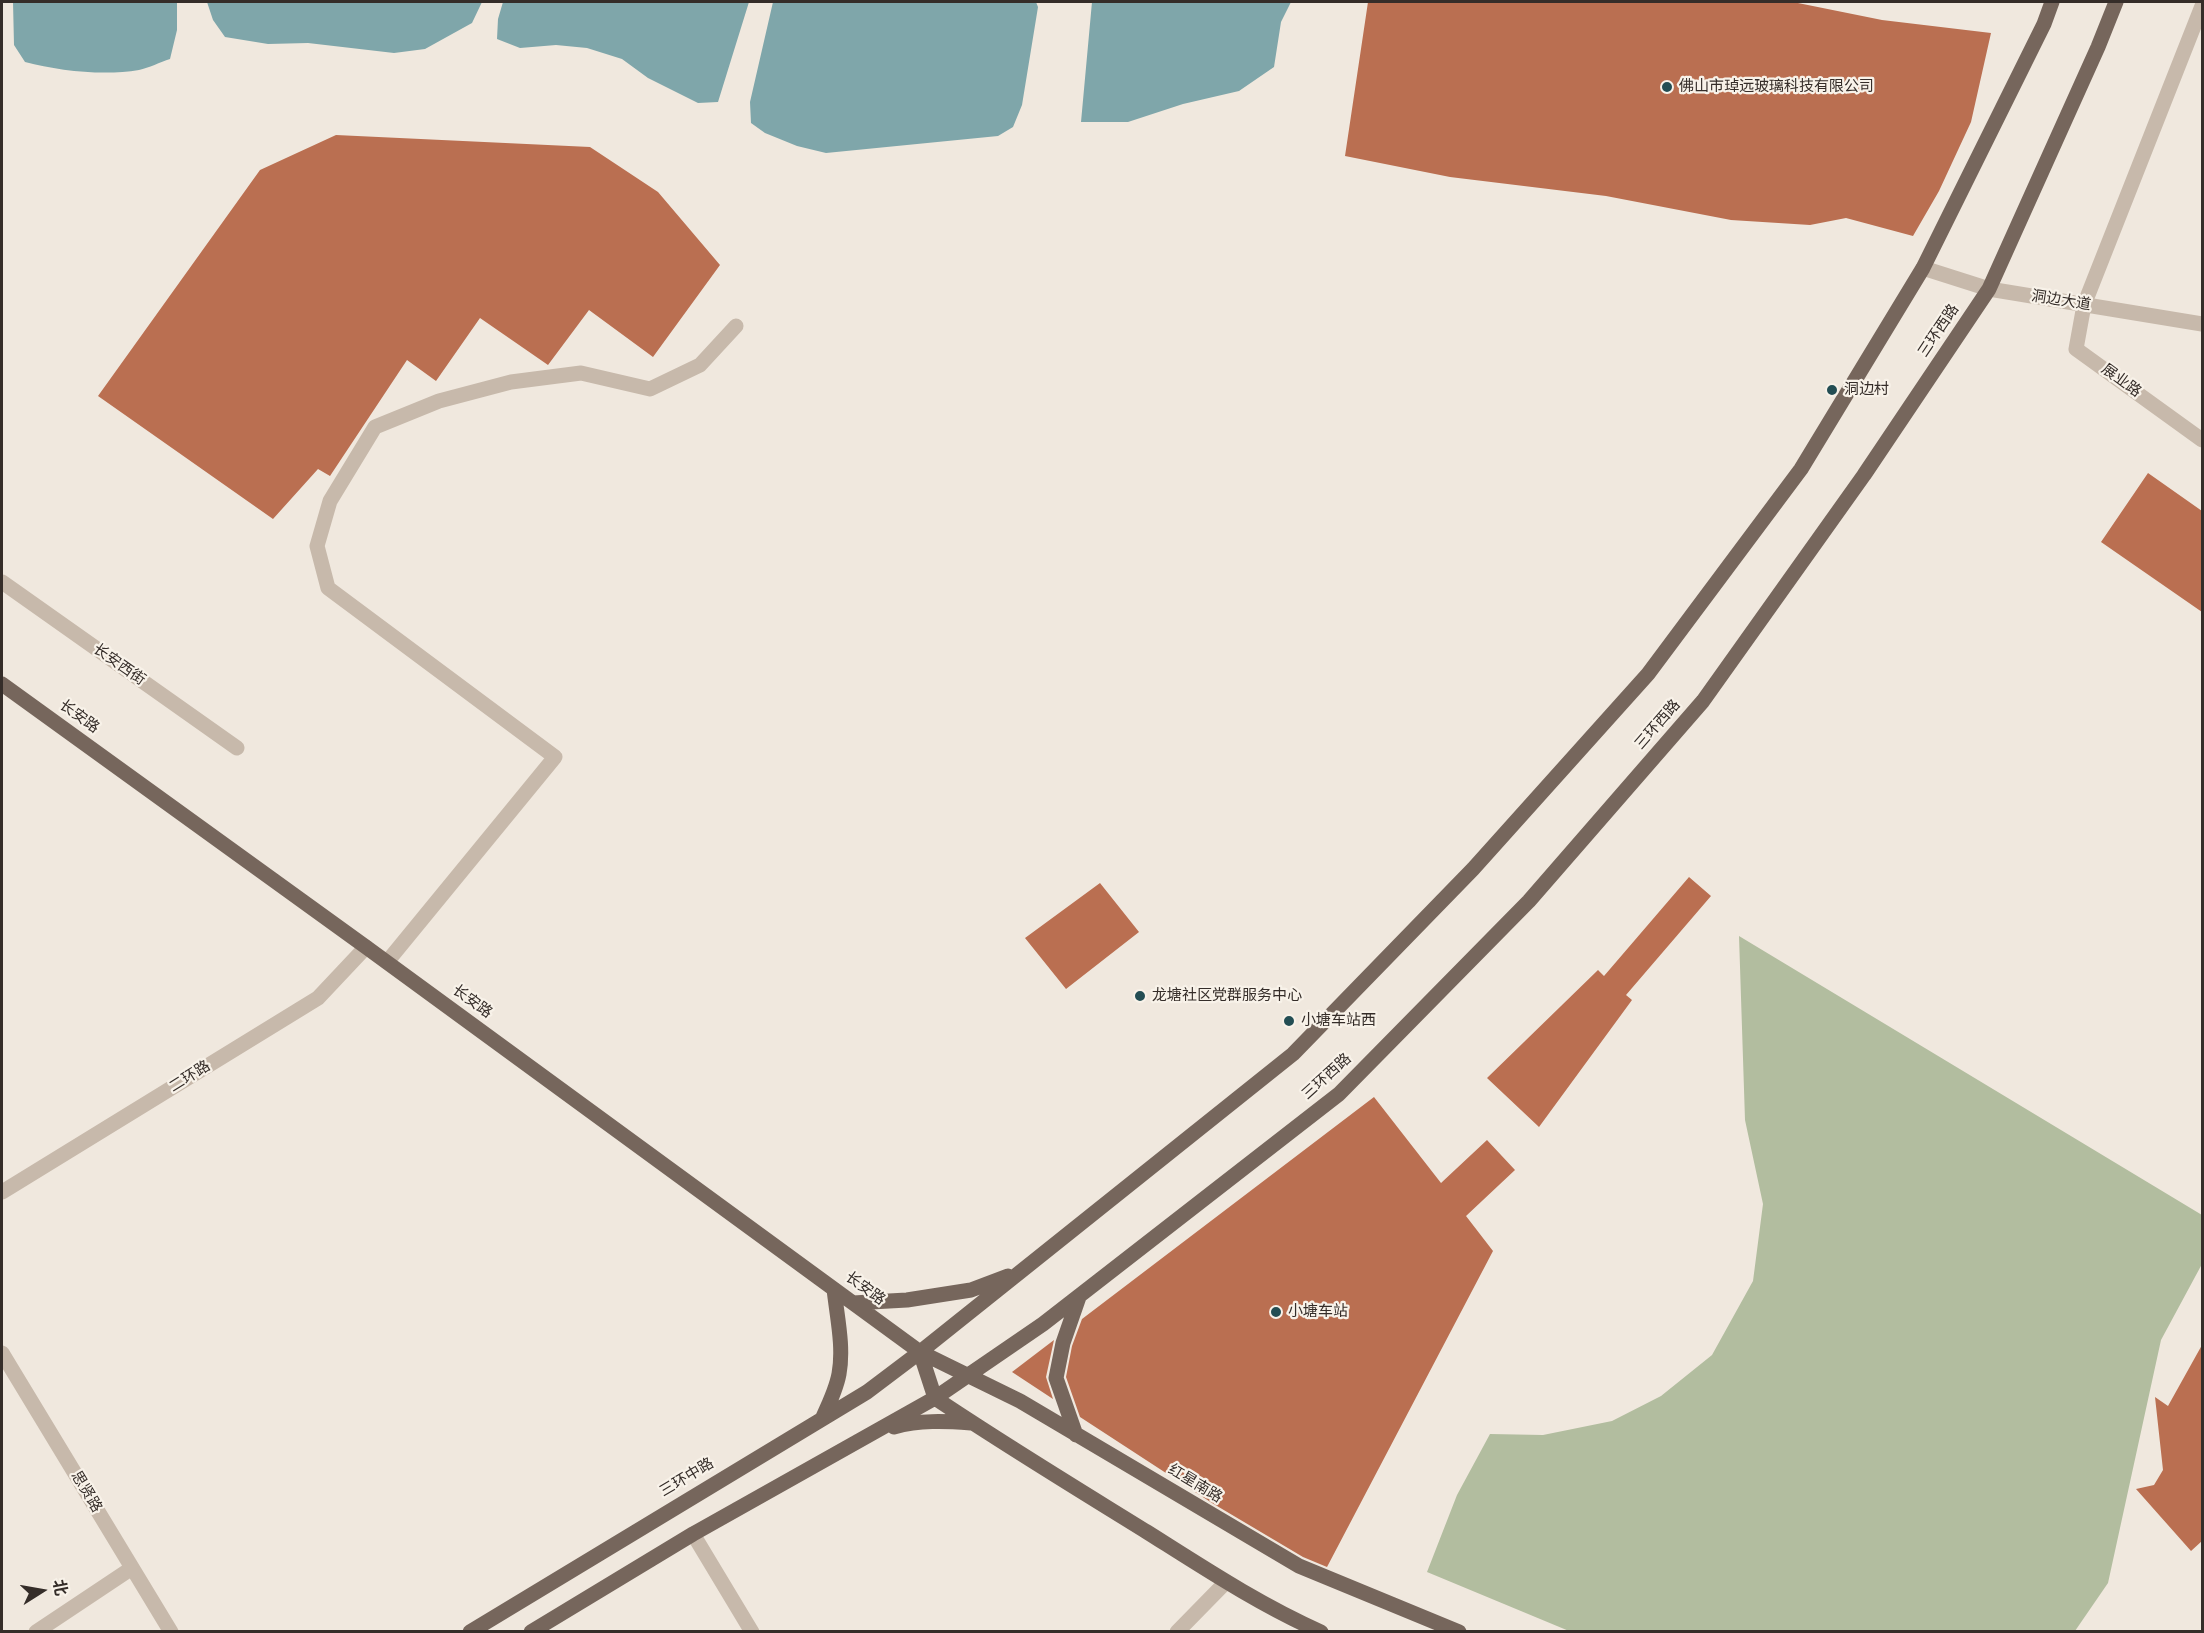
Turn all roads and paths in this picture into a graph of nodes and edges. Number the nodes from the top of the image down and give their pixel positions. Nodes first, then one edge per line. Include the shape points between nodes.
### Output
1 (2052, 2) edge
2 (2116, 2) edge
3 (2202, 6) edge
4 (1923, 267) junction
5 (1989, 289) junction
6 (2084, 304) junction
7 (2202, 324) edge
8 (736, 326) dead end
9 (2202, 440) edge
10 (2, 582) edge
11 (2, 684) edge
12 (237, 748) dead end
13 (366, 947) junction
14 (387, 962) junction
15 (2, 1192) edge
16 (1022, 1271) junction
17 (834, 1289) junction
18 (1079, 1297) junction
19 (853, 1303) junction
20 (920, 1352) junction
21 (2, 1353) edge
22 (968, 1376) junction
23 (935, 1398) junction
24 (822, 1419) junction
25 (974, 1424) junction
26 (873, 1432) junction
27 (1076, 1435) junction
28 (693, 1534) junction
29 (132, 1568) junction
30 (1226, 1582) junction
31 (36, 1632) edge
32 (171, 1632) edge
33 (470, 1632) edge
34 (531, 1632) edge
35 (752, 1632) edge
36 (1178, 1632) edge
37 (1321, 1632) edge
38 (1459, 1632) edge

1 - 4 main road, 三环中路
2 - 5 main road, 三环西路
3 - 6 street
4 - 5 street, 洞边大道
4 - 16 main road, 三环中路 via 1801,470 1647,674 1473,869 1293,1054
5 - 6 street, 洞边大道
5 - 18 main road, 三环西路 via 1864,475 1703,701 1529,901 1339,1094
6 - 7 street, 洞边大道
6 - 9 street, 展业路 via 2076,349
8 - 14 street via 700,365 650,389 581,373 511,382 439,401 375,427 330,501 317,546 328,588 555,757
10 - 12 street, 长安西街
11 - 13 main road, 长安路
13 - 14 main road, 长安路
13 - 15 street, 二环路 via 318,998
14 - 17 main road, 长安路
16 - 19 main road via 971,1290 908,1300
16 - 20 main road, 三环中路
17 - 19 main road, 长安路
17 - 24 main road via 839,1374
18 - 22 main road, 三环西路
18 - 27 main road via 1056,1378
19 - 20 main road, 长安路
20 - 22 main road, 红星南路
20 - 23 main road
20 - 24 main road, 三环中路 via 867,1392
21 - 29 street, 思贤路
22 - 23 main road, 三环西路
22 - 27 main road, 红星南路
23 - 25 main road
23 - 26 main road
24 - 33 main road, 三环中路
25 - 26 main road via 944,1420 910,1422
25 - 30 main road
26 - 28 main road
27 - 38 main road, 红星南路 via 1299,1566
28 - 34 main road
28 - 35 street
29 - 31 street
29 - 32 street, 思贤路
30 - 36 street
30 - 37 main road

